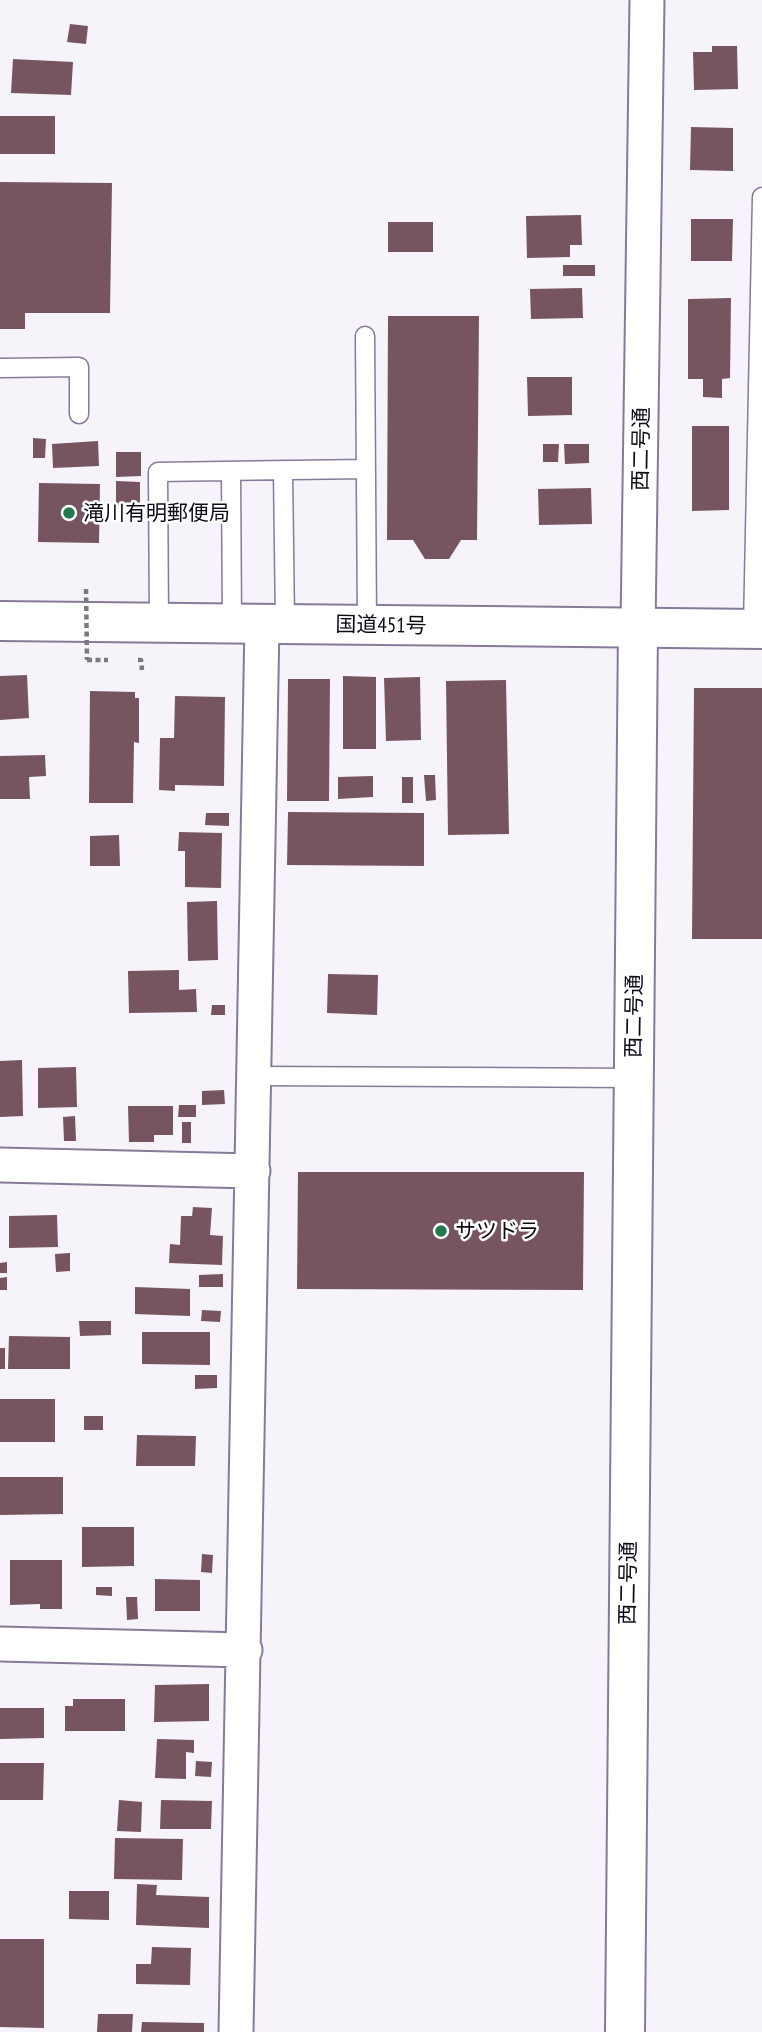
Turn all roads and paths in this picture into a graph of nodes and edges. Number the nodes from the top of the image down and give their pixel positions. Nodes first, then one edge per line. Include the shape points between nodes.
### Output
1 (647, 0) edge
2 (762, 197) edge
3 (365, 335) dead end
4 (0, 368) edge
5 (79, 414) dead end
6 (366, 469) junction
7 (283, 470) junction
8 (231, 471) junction
9 (86, 589) dead end
10 (0, 621) edge
11 (159, 623) junction
12 (260, 624) junction
13 (367, 624) junction
14 (638, 627) junction
15 (757, 629) edge
16 (87, 660) dead end
17 (141, 660) dead end
18 (142, 670) dead end
19 (255, 1076) junction
20 (633, 1078) junction
21 (0, 1165) edge
22 (253, 1171) junction
23 (0, 1644) edge
24 (246, 1650) junction
25 (236, 2032) edge
26 (625, 2032) edge

1 - 14 street, 西二号通
2 - 15 lane
3 - 6 lane
4 - 5 lane via 79,367
6 - 7 lane
6 - 13 lane
7 - 8 lane
7 - 12 lane
8 - 11 lane via 158,472
8 - 12 lane
9 - 16 path, bridge
10 - 11 main road, 国道451号
11 - 12 main road, 国道451号
12 - 13 main road, 国道451号
12 - 19 street
13 - 14 main road, 国道451号
14 - 15 main road, 国道451号
14 - 20 main road, 西二号通
17 - 18 path
19 - 20 lane
19 - 22 street
20 - 26 main road, 西二号通
21 - 22 street
22 - 24 street
23 - 24 street
24 - 25 street

